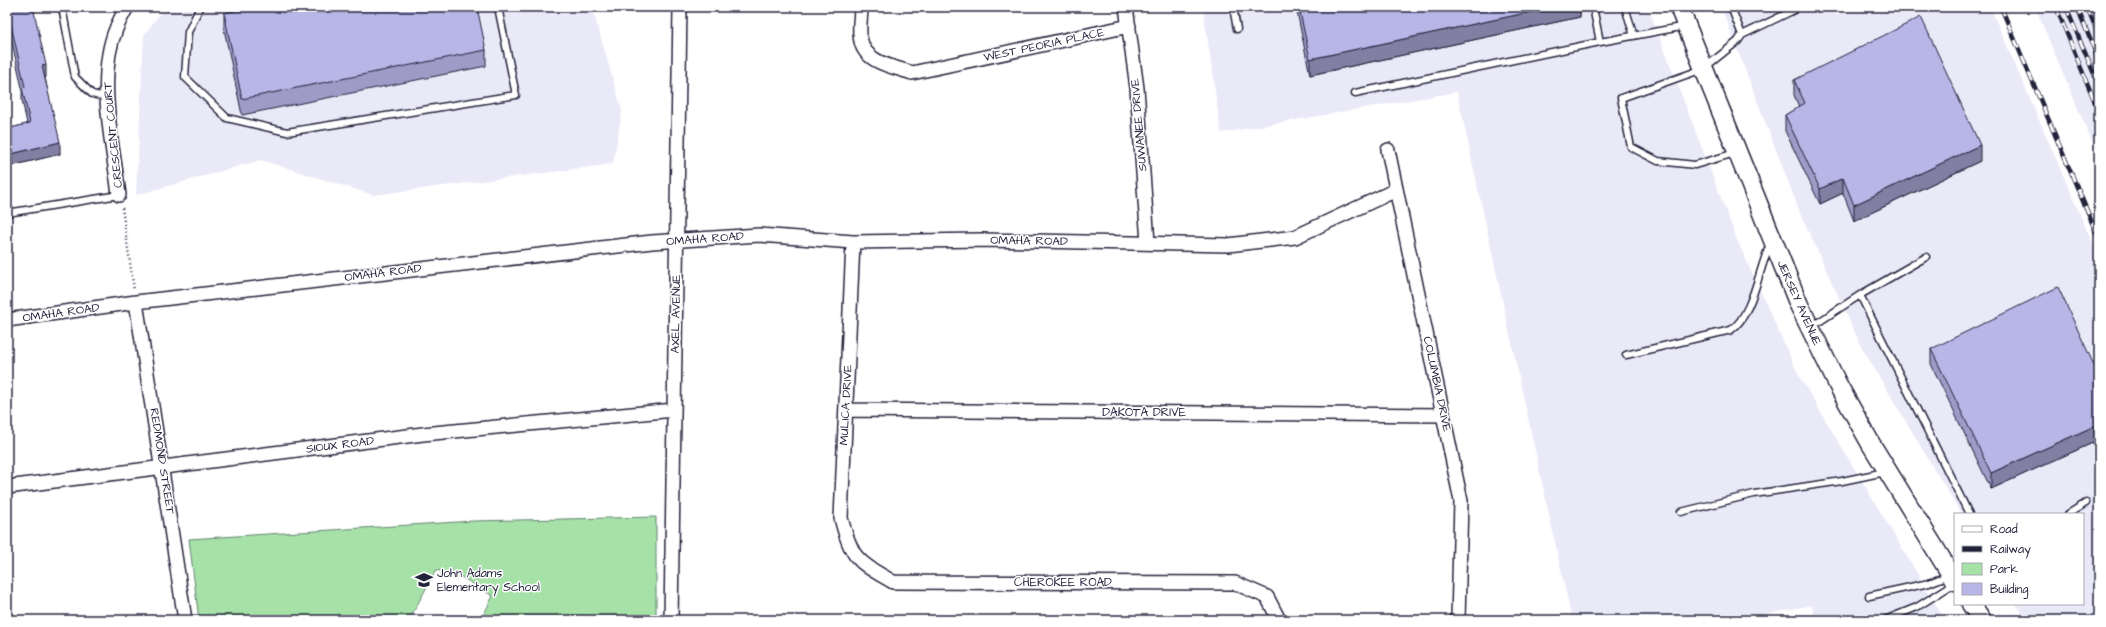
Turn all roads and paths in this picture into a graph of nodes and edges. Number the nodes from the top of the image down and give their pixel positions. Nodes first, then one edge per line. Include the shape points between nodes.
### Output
1 (62, 7) edge
2 (127, 7) edge
3 (200, 7) edge
4 (498, 7) edge
5 (680, 7) edge
6 (861, 7) edge
7 (1126, 7) edge
8 (1232, 7) edge
9 (1593, 7) edge
10 (1625, 7) edge
11 (1680, 7) edge
12 (1731, 7) edge
13 (1793, 7) edge
14 (1129, 26) junction
15 (1687, 26) junction
16 (1237, 29) dead end
17 (1742, 35) junction
18 (1634, 36) junction
19 (1600, 42) junction
20 (1703, 69) junction
21 (1355, 93) dead end
22 (107, 98) junction
23 (1388, 150) dead end
24 (1737, 152) junction
25 (1396, 190) junction
26 (120, 195) junction
27 (7, 213) edge
28 (677, 241) junction
29 (1771, 241) junction
30 (854, 242) junction
31 (1148, 244) junction
32 (1926, 257) dead end
33 (1860, 296) junction
34 (136, 302) junction
35 (7, 320) edge
36 (1810, 328) junction
37 (1626, 355) dead end
38 (674, 410) junction
39 (846, 410) junction
40 (1443, 415) junction
41 (163, 468) junction
42 (1887, 472) junction
43 (7, 486) edge
44 (2086, 503) dead end
45 (1681, 512) dead end
46 (1968, 513) edge
47 (2070, 513) edge
48 (860, 562) joint
49 (1954, 579) edge
50 (1869, 596) dead end
51 (1972, 605) edge
52 (185, 620) edge
53 (671, 620) edge
54 (1279, 620) edge
55 (1458, 620) edge
56 (1885, 620) edge
57 (1982, 620) edge

1 - 22 lane via 75,77 92,94
2 - 22 street, CRESCENT COURT via 115,30 110,51 107,66
3 - 4 lane via 188,32 185,78 227,118 287,132 516,95
5 - 28 street, AXEL AVENUE
6 - 14 street, WEST PEORIA PLACE via 861,42 866,51 876,60 912,73
7 - 14 street, SUWANEE DRIVE
8 - 16 lane
9 - 19 lane
10 - 18 lane
11 - 15 main road, JERSEY AVENUE
12 - 17 lane
13 - 17 lane via 1794,10
14 - 31 street, SUWANEE DRIVE via 1137,88
15 - 18 lane
15 - 20 main road, JERSEY AVENUE
17 - 20 lane
18 - 19 lane
19 - 21 lane
20 - 24 main road, JERSEY AVENUE
20 - 24 lane via 1621,98 1631,147 1658,161 1695,165
22 - 26 street, CRESCENT COURT
23 - 25 street, COLUMBIA DRIVE
24 - 29 main road, JERSEY AVENUE
25 - 31 street, OMAHA ROAD via 1295,237 1228,245
25 - 40 street, COLUMBIA DRIVE
26 - 27 lane
26 - 34 path
28 - 30 street, OMAHA ROAD via 759,235
28 - 34 street, OMAHA ROAD
28 - 38 street, AXEL AVENUE
29 - 36 main road, JERSEY AVENUE
29 - 37 lane via 1762,260 1755,289 1738,325 1731,330
30 - 31 street, OMAHA ROAD via 981,240
30 - 39 street, MULICA DRIVE
32 - 33 lane
33 - 36 lane
33 - 46 lane
34 - 35 street, OMAHA ROAD
34 - 41 street, REDMOND STREET
36 - 42 main road, JERSEY AVENUE via 1838,385
38 - 41 street, SIOUX ROAD via 423,434
38 - 53 street, AXEL AVENUE
39 - 40 street, DAKOTA DRIVE
39 - 48 street, MULICA DRIVE via 841,518 848,544
40 - 55 street, COLUMBIA DRIVE via 1461,501
41 - 43 street, SIOUX ROAD
41 - 52 street, REDMOND STREET
42 - 45 lane via 1754,494
42 - 49 main road, JERSEY AVENUE
44 - 47 lane
48 - 54 street, CHEROKEE ROAD via 893,582 1235,583 1267,597
49 - 50 lane
49 - 56 lane via 1917,607
51 - 57 main road

